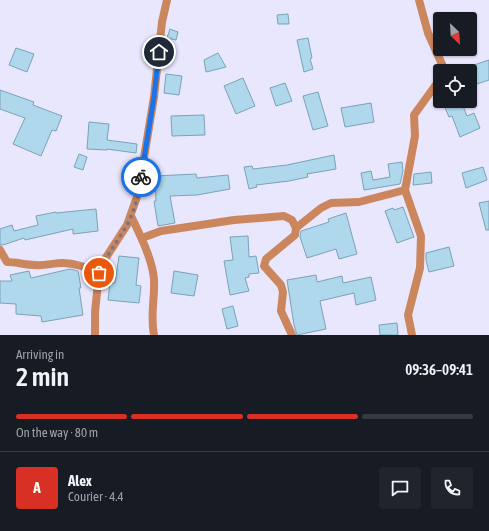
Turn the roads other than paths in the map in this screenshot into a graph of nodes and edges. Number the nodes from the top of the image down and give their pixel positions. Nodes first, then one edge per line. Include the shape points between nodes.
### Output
1 (167, 0) edge
2 (419, 0) edge
3 (442, 64) edge
4 (433, 89) edge
5 (405, 190) junction
6 (131, 216) junction
7 (296, 228) junction
8 (142, 238) junction
9 (0, 250) edge
10 (99, 273) junction
11 (95, 335) edge
12 (154, 335) edge
13 (292, 335) edge
14 (412, 335) edge

1 - 6 street via 138,194
2 - 3 street via 428,33
4 - 5 street via 414,115 415,136
5 - 7 street via 359,202 331,203
5 - 14 street via 421,236 420,268 408,315
6 - 8 street
6 - 10 street
7 - 8 street via 292,220 284,216 234,220 161,231
7 - 13 street via 295,235 266,259 264,266 281,285 281,311
8 - 12 street via 154,280
9 - 10 street via 7,262 34,265 77,264
10 - 11 street

